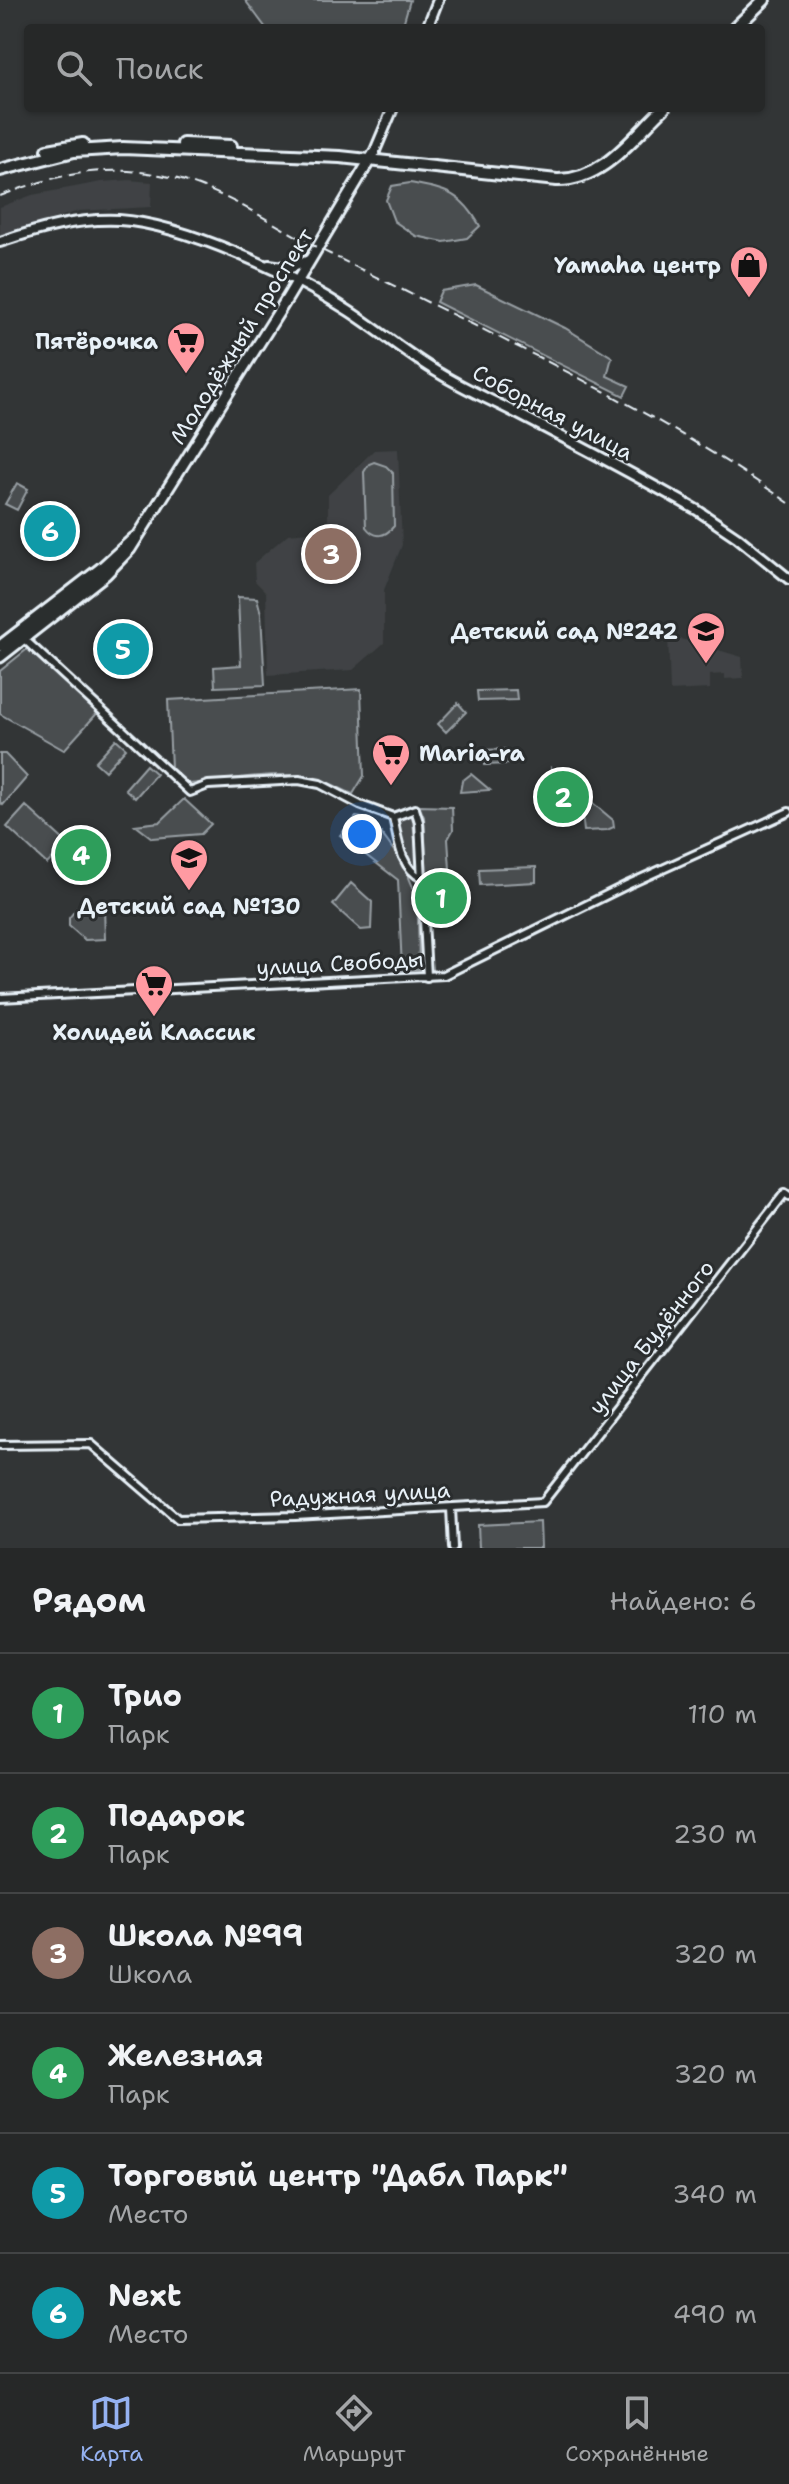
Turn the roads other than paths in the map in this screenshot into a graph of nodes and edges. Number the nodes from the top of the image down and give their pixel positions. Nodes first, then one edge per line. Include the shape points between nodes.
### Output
1 (438, 0) edge
2 (764, 0) edge
3 (772, 0) edge
4 (429, 24) edge
5 (739, 24) edge
6 (747, 24) edge
7 (391, 112) edge
8 (651, 112) edge
9 (660, 112) edge
10 (373, 156) junction
11 (0, 164) edge
12 (0, 170) edge
13 (0, 242) edge
14 (310, 260) junction
15 (253, 262) junction
16 (297, 282) junction
17 (136, 536) junction
18 (789, 579) edge
19 (23, 638) junction
20 (0, 646) edge
21 (0, 657) edge
22 (789, 812) edge
23 (393, 817) junction
24 (422, 878) junction
25 (427, 977) junction
26 (0, 998) edge
27 (787, 1195) edge
28 (0, 1445) edge
29 (543, 1502) joint
30 (451, 1508) junction
31 (453, 1548) edge

1 - 4 street
2 - 5 main road
3 - 6 main road
7 - 10 street
8 - 10 main road via 603,160 563,175
9 - 10 main road via 601,168 574,179
10 - 11 main road via 102,142
10 - 12 main road via 123,148 74,151
10 - 14 main road, Молодёжный проспект
13 - 15 street via 39,229 118,220 184,234
14 - 15 street via 291,268
14 - 16 main road, Молодёжный проспект
15 - 16 street, Соборная улица
16 - 17 main road, Молодёжный проспект
16 - 18 street, Соборная улица via 440,374 697,510
17 - 19 main road, Молодёжный проспект via 106,574
17 - 20 main road, Молодёжный проспект
19 - 21 main road, Молодёжный проспект
19 - 23 street via 190,792 208,785 299,780
22 - 25 street, улица Свободы via 444,975
23 - 24 street via 406,865
23 - 24 street via 415,809
24 - 25 street
25 - 26 street, улица Свободы
27 - 29 street, улица Будённого
28 - 30 street, Радужная улица via 91,1444 178,1519
29 - 30 street, Радужная улица
30 - 31 street

